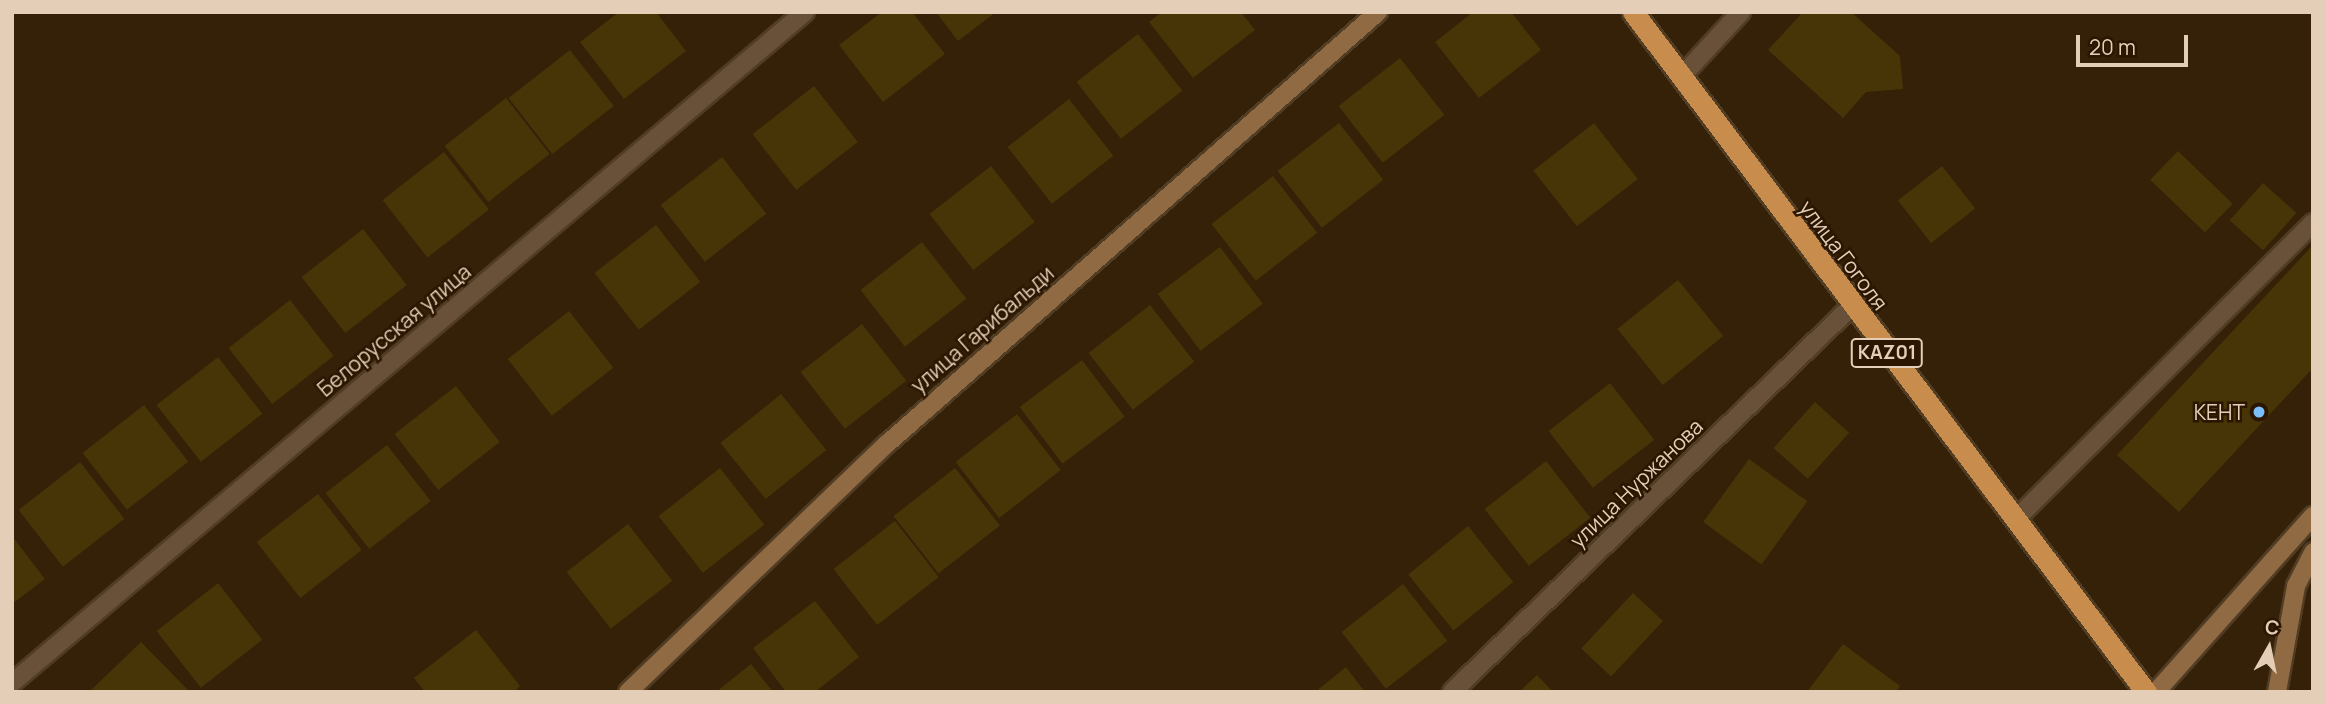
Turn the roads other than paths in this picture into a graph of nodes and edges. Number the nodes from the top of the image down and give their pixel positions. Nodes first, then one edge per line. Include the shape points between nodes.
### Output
1 (805, 12) edge
2 (1378, 12) edge
3 (1633, 12) edge
4 (1741, 12) edge
5 (1682, 76) junction
6 (2313, 223) edge
7 (1852, 307) junction
8 (2313, 516) edge
9 (2015, 520) junction
10 (2313, 552) edge
11 (12, 683) edge
12 (628, 692) edge
13 (1452, 692) edge
14 (2146, 692) edge
15 (2156, 692) edge
16 (2277, 692) edge

1 - 11 street, Белорусская улица
2 - 12 street, улица Гарибальди via 888,443
3 - 5 highway, улица Гоголя / KАZ01
4 - 5 street
5 - 7 highway, улица Гоголя / KАZ01
6 - 9 street
7 - 9 highway, улица Гоголя / KАZ01
7 - 13 street, улица Нуржанова
8 - 15 street
9 - 14 highway, улица Гоголя / KАZ01
10 - 16 street via 2296,586

